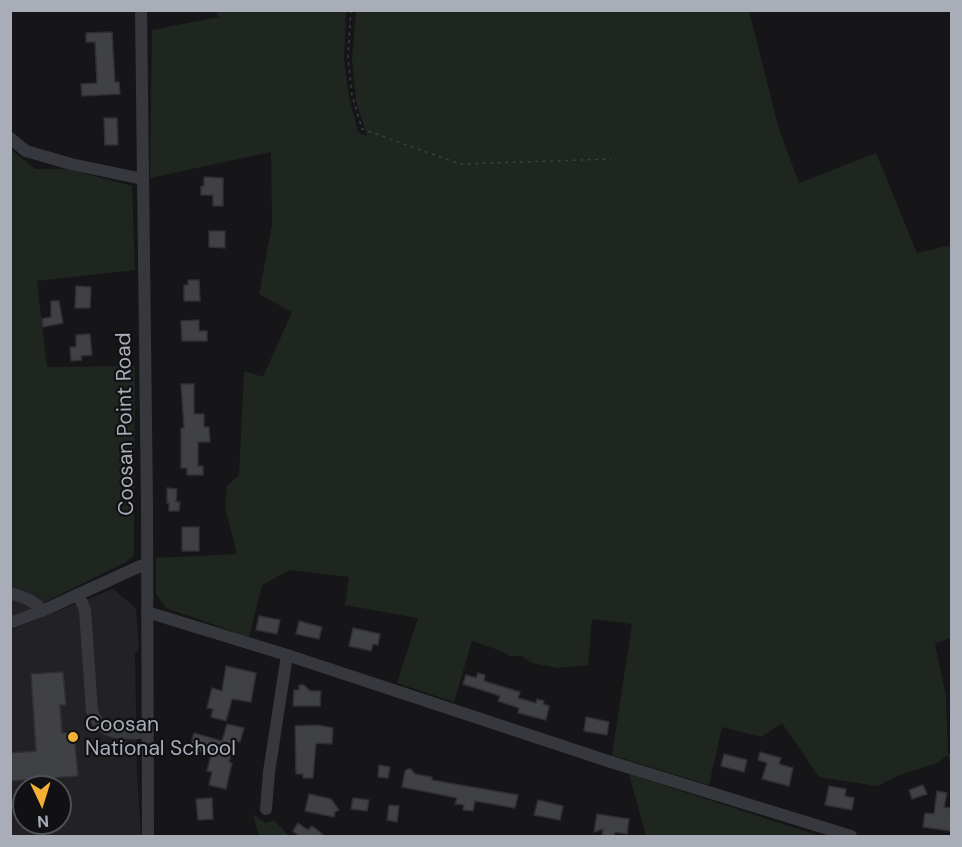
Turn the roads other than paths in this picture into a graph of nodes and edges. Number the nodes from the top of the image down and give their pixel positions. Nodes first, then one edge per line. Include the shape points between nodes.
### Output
1 (141, 10) edge
2 (10, 138) edge
3 (143, 179) junction
4 (147, 563) junction
5 (10, 593) edge
6 (78, 594) junction
7 (42, 611) junction
8 (147, 612) junction
9 (10, 623) edge
10 (287, 655) junction
11 (147, 733) junction
12 (267, 809) dead end
13 (148, 837) edge
14 (851, 837) edge

1 - 3 street, Coosan Point Road
2 - 3 street via 27,151
3 - 4 street, Coosan Point Road
4 - 6 street
4 - 8 street, Coosan Point Road
5 - 7 street via 27,598
6 - 7 street
6 - 11 street via 85,610 95,721 119,733
7 - 9 street
8 - 10 street
8 - 11 street, Coosan Point Road
10 - 12 street
10 - 14 street
11 - 13 street, Coosan Point Road

